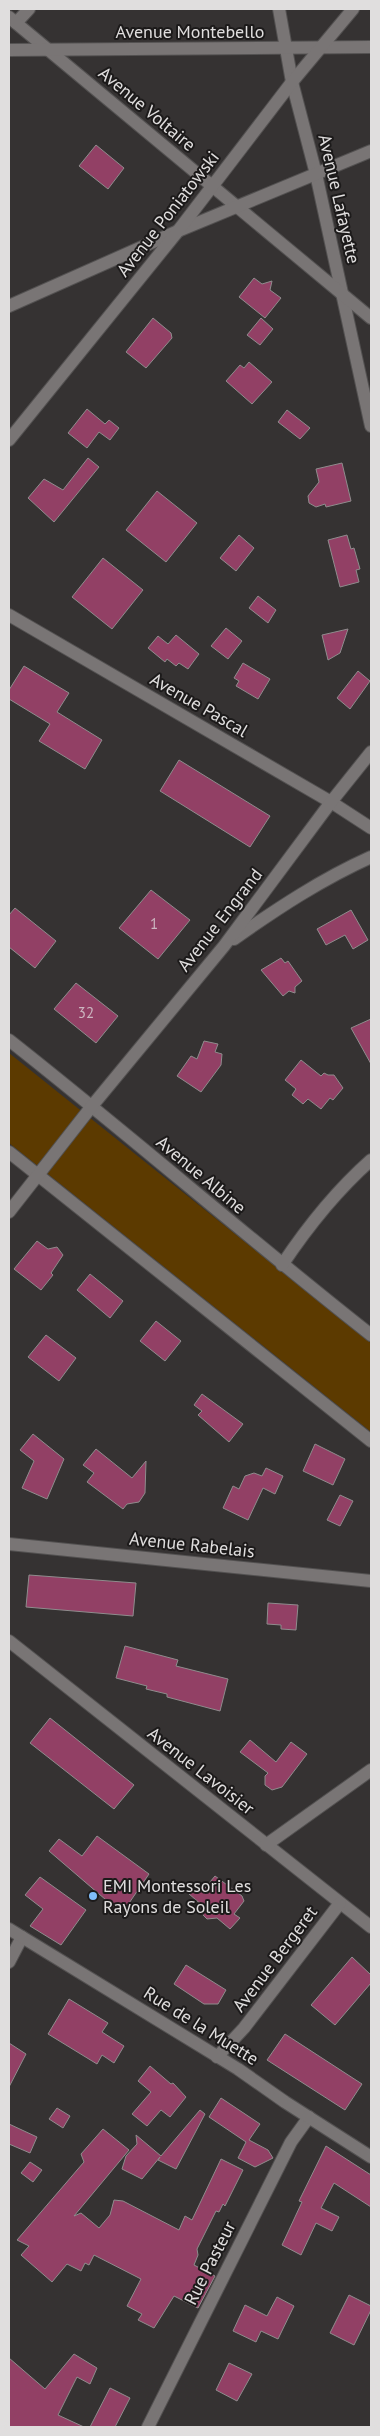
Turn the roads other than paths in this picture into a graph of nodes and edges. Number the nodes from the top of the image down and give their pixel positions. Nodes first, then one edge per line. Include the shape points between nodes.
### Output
1 (29, 9) edge
2 (279, 9) edge
3 (353, 9) edge
4 (12, 20) edge
5 (371, 47) edge
6 (321, 48) junction
7 (287, 49) junction
8 (9, 50) edge
9 (48, 50) junction
10 (292, 82) junction
11 (371, 151) edge
12 (316, 174) junction
13 (213, 187) junction
14 (236, 207) junction
15 (178, 231) junction
16 (344, 296) junction
17 (9, 306) edge
18 (371, 318) edge
19 (371, 426) edge
20 (9, 440) edge
21 (9, 615) edge
22 (371, 752) edge
23 (331, 802) junction
24 (371, 828) edge
25 (371, 857) edge
26 (224, 946) junction
27 (9, 1040) edge
28 (92, 1106) junction
29 (9, 1152) edge
30 (371, 1160) edge
31 (39, 1176) junction
32 (9, 1212) edge
33 (282, 1265) junction
34 (371, 1336) edge
35 (371, 1441) edge
36 (9, 1544) edge
37 (371, 1581) edge
38 (9, 1641) edge
39 (371, 1770) edge
40 (266, 1845) junction
41 (340, 1903) junction
42 (371, 1927) edge
43 (9, 1929) edge
44 (22, 1938) junction
45 (9, 1962) edge
46 (217, 2057) junction
47 (309, 2117) junction
48 (371, 2157) edge
49 (148, 2427) edge

1 - 4 street
2 - 7 street, Avenue Lafayette
3 - 6 street, Avenue Poniatowski
4 - 9 street, Avenue Voltaire
5 - 6 street, Avenue Montebello
6 - 7 street, Avenue Montebello
6 - 10 street, Avenue Poniatowski
7 - 9 street, Avenue Montebello
7 - 10 street, Avenue Lafayette
8 - 9 street, Avenue Montebello
9 - 13 street, Avenue Voltaire
10 - 12 street, Avenue Lafayette
10 - 13 street, Avenue Poniatowski
11 - 12 street
12 - 14 street
12 - 16 street, Avenue Lafayette
13 - 14 street, Avenue Voltaire
13 - 15 street, Avenue Poniatowski
14 - 15 street
14 - 16 street, Avenue Voltaire
15 - 17 street
15 - 20 street, Avenue Poniatowski
16 - 18 street, Avenue Voltaire
16 - 19 street, Avenue Lafayette
21 - 23 street, Avenue Pascal
22 - 23 street, Avenue Engrand
23 - 24 street, Avenue Pascal
23 - 26 street, Avenue Engrand
25 - 26 street via 281,905
26 - 28 street, Avenue Engrand
27 - 28 street, Avenue Albine
28 - 31 street, Avenue Engrand
28 - 33 street, Avenue Albine
29 - 31 street
30 - 33 street via 346,1182
31 - 32 street, Avenue Engrand
31 - 35 street
33 - 34 street, Avenue Albine
36 - 37 street, Avenue Rabelais
38 - 40 street, Avenue Lavoisier
39 - 40 street
40 - 41 street, Avenue Lavoisier
41 - 42 street, Avenue Lavoisier
41 - 46 street, Avenue Bergeret via 244,2028
43 - 44 street, Rue de la Muette
44 - 45 street
44 - 46 street, Rue de la Muette
46 - 47 street, Rue de la Muette
47 - 48 street, Rue de la Muette
47 - 49 street, Rue Pasteur via 287,2150

